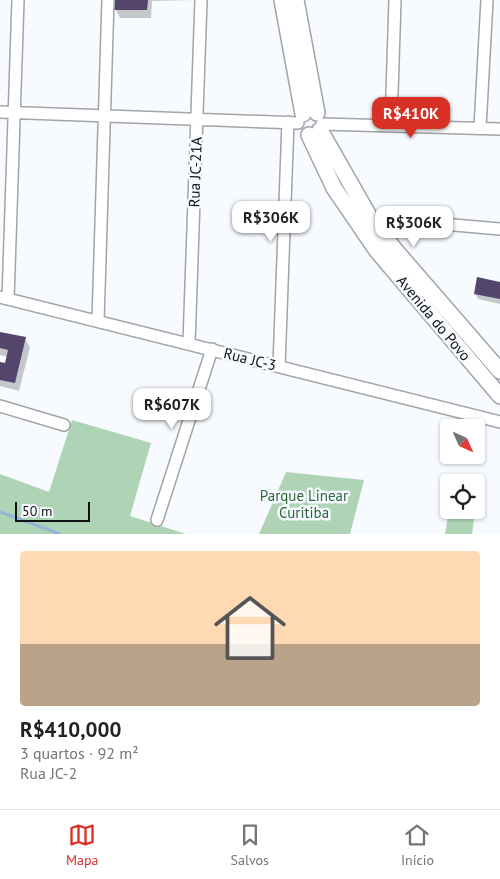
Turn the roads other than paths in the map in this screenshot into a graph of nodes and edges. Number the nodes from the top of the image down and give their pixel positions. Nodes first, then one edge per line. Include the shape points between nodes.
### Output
1 (18, 0) edge
2 (108, 0) edge
3 (201, 0) edge
4 (282, 0) edge
5 (296, 0) edge
6 (395, 0) edge
7 (487, 0) edge
8 (0, 112) edge
9 (14, 112) junction
10 (105, 115) junction
11 (197, 118) junction
12 (308, 123) junction
13 (390, 125) junction
14 (480, 128) junction
15 (500, 129) edge
16 (500, 229) edge
17 (385, 237) junction
18 (4, 298) edge
19 (98, 321) junction
20 (189, 343) junction
21 (212, 349) junction
22 (279, 366) junction
23 (500, 372) edge
24 (500, 396) edge
25 (0, 406) edge
26 (500, 422) edge
27 (64, 425) dead end
28 (157, 520) dead end

1 - 9 street
2 - 10 street
3 - 11 street, Rua JC-21A
4 - 12 main road, Avenida do Povo
5 - 12 main road, Avenida do Povo
6 - 13 street
7 - 14 street
8 - 9 street
9 - 10 street
9 - 18 street
10 - 11 street
10 - 19 street
11 - 12 street
11 - 20 street, Rua JC-21A
12 - 13 street
12 - 17 main road, Avenida do Povo
12 - 22 street
12 - 24 main road, Avenida do Povo via 334,188 377,251
13 - 14 street
14 - 15 street
16 - 17 street via 409,221 395,227
17 - 23 main road, Avenida do Povo
18 - 19 street, Rua JC-3
19 - 20 street, Rua JC-3
20 - 21 street, Rua JC-3
21 - 22 street, Rua JC-3
21 - 28 street
22 - 26 street, Rua JC-3
25 - 27 street

